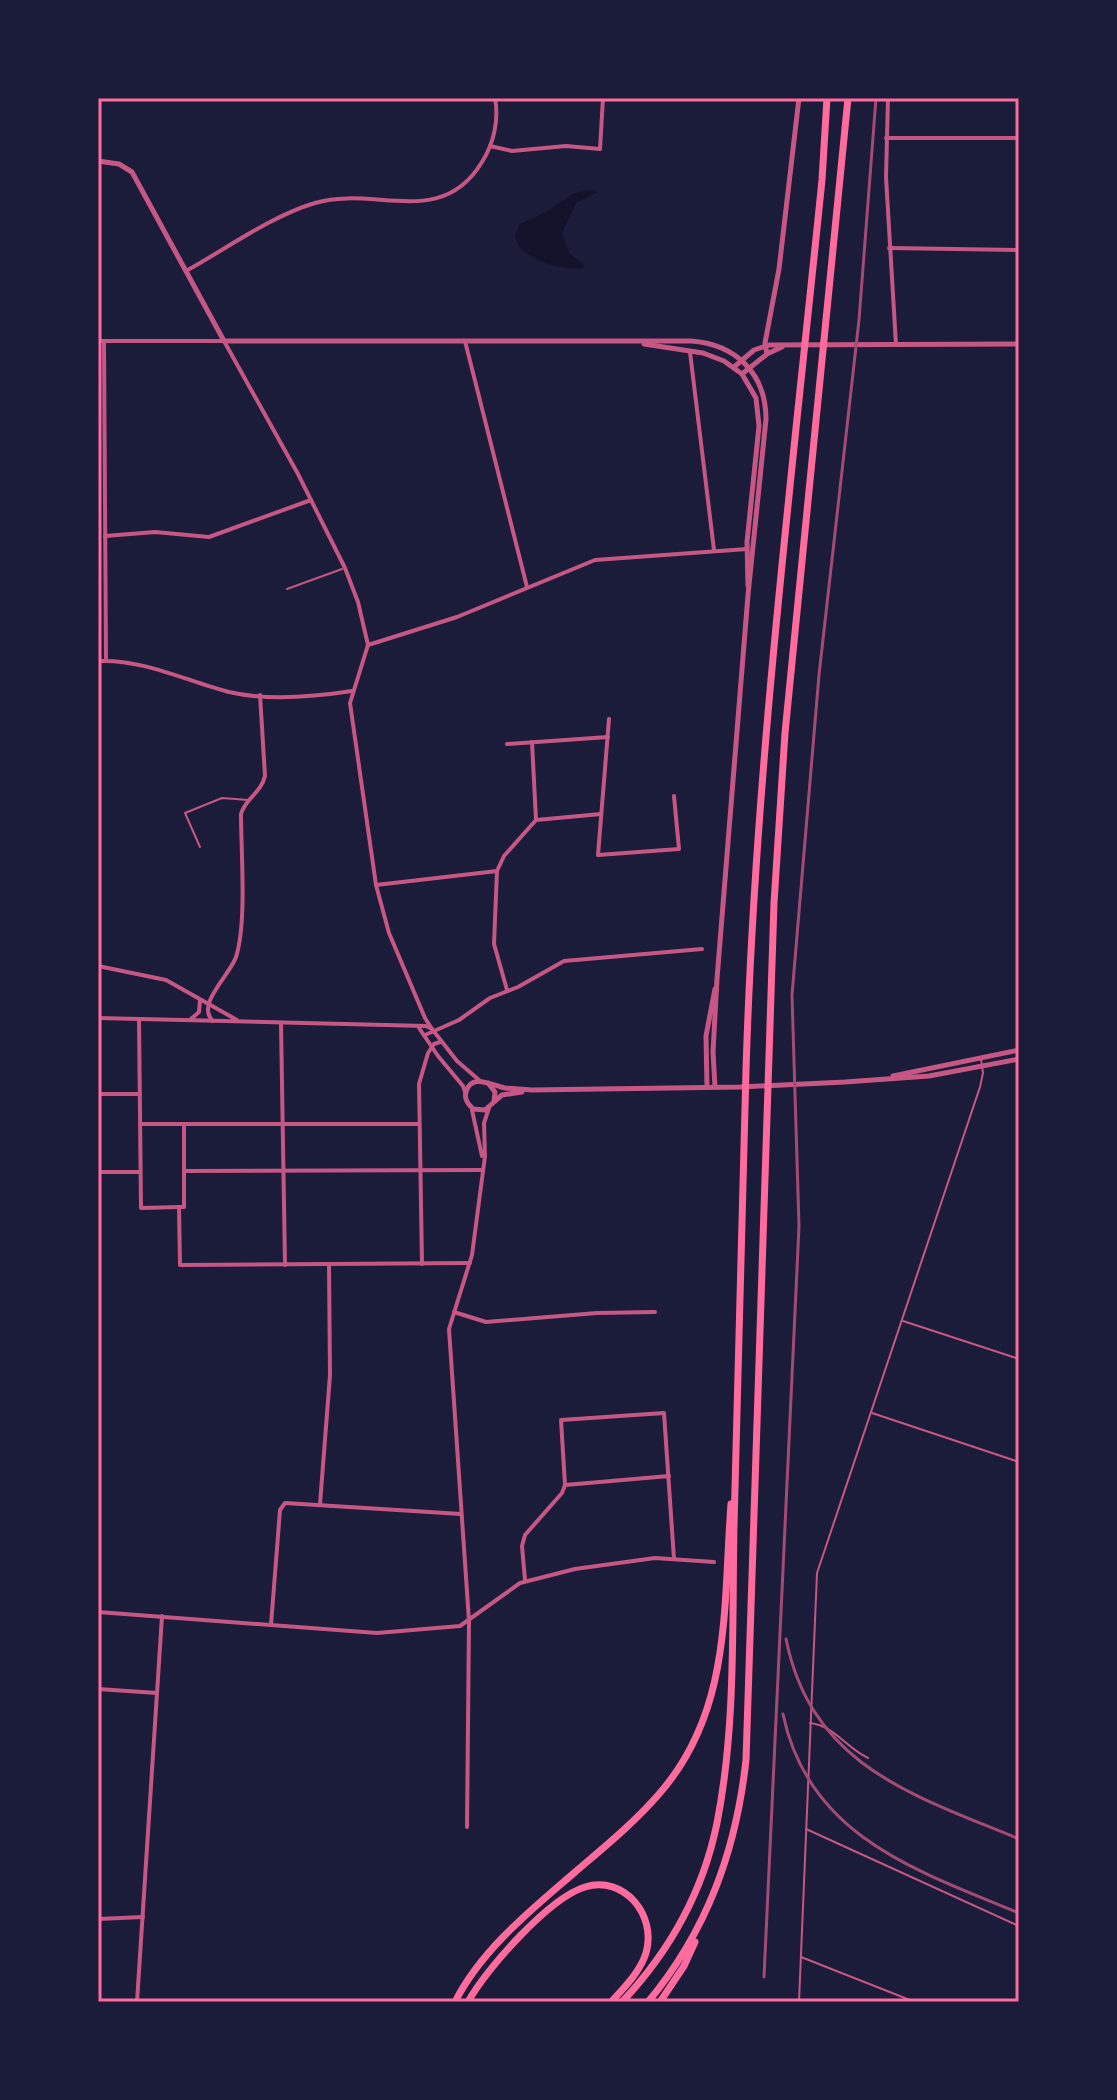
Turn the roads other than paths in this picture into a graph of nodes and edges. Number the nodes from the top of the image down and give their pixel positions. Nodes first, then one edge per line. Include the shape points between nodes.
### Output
1 (495, 98) edge
2 (603, 98) edge
3 (799, 98) edge
4 (827, 98) edge
5 (848, 98) edge
6 (888, 98) edge
7 (886, 138) junction
8 (1019, 138) edge
9 (490, 146) junction
10 (98, 161) edge
11 (889, 248) junction
12 (1019, 250) edge
13 (186, 271) junction
14 (224, 341) junction
15 (465, 341) junction
16 (101, 342) edge
17 (639, 343) junction
18 (1019, 344) edge
19 (896, 345) junction
20 (765, 346) junction
21 (783, 347) junction
22 (690, 352) junction
23 (767, 354) junction
24 (741, 359) junction
25 (734, 367) junction
26 (751, 369) junction
27 (742, 374) junction
28 (98, 492) edge
29 (105, 492) junction
30 (311, 500) junction
31 (105, 536) junction
32 (747, 549) junction
33 (714, 550) junction
34 (345, 568) junction
35 (527, 587) junction
36 (287, 589) dead end
37 (748, 595) junction
38 (368, 645) junction
39 (106, 660) junction
40 (98, 661) edge
41 (352, 691) junction
42 (260, 695) junction
43 (609, 719) dead end
44 (608, 737) junction
45 (532, 742) junction
46 (507, 744) dead end
47 (674, 796) dead end
48 (250, 800) junction
49 (601, 814) junction
50 (536, 820) junction
51 (200, 847) dead end
52 (497, 871) junction
53 (376, 885) junction
54 (702, 949) dead end
55 (98, 966) edge
56 (717, 979) junction
57 (507, 991) junction
58 (200, 998) junction
59 (207, 1003) junction
60 (98, 1018) edge
61 (139, 1019) junction
62 (185, 1021) junction
63 (213, 1021) junction
64 (251, 1022) junction
65 (281, 1023) junction
66 (417, 1027) junction
67 (432, 1029) junction
68 (425, 1035) junction
69 (442, 1042) junction
70 (432, 1047) junction
71 (1019, 1050) edge
72 (981, 1058) junction
73 (1019, 1059) edge
74 (982, 1066) junction
75 (885, 1078) junction
76 (484, 1082) junction
77 (707, 1087) junction
78 (715, 1087) junction
79 (531, 1090) junction
80 (98, 1094) edge
81 (140, 1094) junction
82 (466, 1094) junction
83 (492, 1105) junction
84 (471, 1107) junction
85 (140, 1124) junction
86 (184, 1124) junction
87 (282, 1124) junction
88 (419, 1124) junction
89 (483, 1170) junction
90 (184, 1171) junction
91 (283, 1171) junction
92 (421, 1171) junction
93 (98, 1172) edge
94 (140, 1172) junction
95 (179, 1207) junction
96 (470, 1263) junction
97 (329, 1264) junction
98 (422, 1264) junction
99 (285, 1265) junction
100 (454, 1312) junction
101 (655, 1312) dead end
102 (901, 1320) junction
103 (1019, 1359) edge
104 (871, 1412) junction
105 (1019, 1462) edge
106 (669, 1476) junction
107 (565, 1485) junction
108 (320, 1504) junction
109 (461, 1514) junction
110 (674, 1559) junction
111 (714, 1562) dead end
112 (525, 1580) junction
113 (729, 1592) junction
114 (98, 1612) edge
115 (162, 1616) junction
116 (469, 1621) junction
117 (271, 1625) junction
118 (98, 1689) edge
119 (157, 1693) junction
120 (810, 1723) junction
121 (868, 1758) dead end
122 (467, 1827) dead end
123 (806, 1829) junction
124 (708, 1911) junction
125 (143, 1917) junction
126 (98, 1919) edge
127 (1019, 1926) edge
128 (801, 1957) junction
129 (137, 2002) edge
130 (455, 2002) edge
131 (468, 2002) edge
132 (611, 2002) edge
133 (622, 2002) edge
134 (648, 2002) edge
135 (660, 2002) edge
136 (799, 2002) edge
137 (915, 2002) edge

1 - 9 street
2 - 9 street via 600,149 512,151
3 - 20 street
4 - 113 highway via 759,802
5 - 124 highway via 785,733 774,903 749,1716 742,1793
6 - 7 street
7 - 8 street
7 - 11 street
9 - 13 street via 476,172 440,198 411,203 353,197 316,203
10 - 13 street via 132,172
11 - 12 street
11 - 19 street
13 - 14 street
14 - 15 street
14 - 16 street
14 - 30 street
15 - 17 street
15 - 35 street
16 - 29 street
17 - 22 street
17 - 24 street via 707,343
18 - 19 street
19 - 21 street
20 - 21 street
20 - 23 street
20 - 24 street
21 - 23 street
22 - 25 street
22 - 33 street
23 - 26 street
24 - 25 street
24 - 26 street
25 - 27 street
26 - 27 street
26 - 37 street via 762,390 766,419
27 - 32 street via 760,414
28 - 29 street
29 - 31 street
30 - 31 street via 212,537 151,532
30 - 34 street
31 - 39 street
32 - 33 street
32 - 37 street
33 - 35 street via 601,559
34 - 36 lane
34 - 38 street
35 - 38 street via 457,617
37 - 56 street
38 - 41 street
39 - 40 street
39 - 42 street
41 - 42 street
41 - 53 street via 357,764
42 - 48 street via 265,770 261,789
43 - 44 street
44 - 45 street
44 - 49 street
45 - 46 street
45 - 50 street
47 - 49 street via 679,849 598,855
48 - 51 lane via 222,798 185,813
48 - 59 street via 241,814 237,953
49 - 50 street
50 - 52 street
52 - 53 street
52 - 57 street via 493,938
53 - 67 street via 389,933
54 - 57 street via 564,961
55 - 58 street via 160,978
56 - 77 street via 706,1036
56 - 78 street
57 - 67 street via 459,1020
58 - 59 street
58 - 62 street via 198,1015
59 - 63 street
59 - 64 street via 228,1017
60 - 61 street
61 - 62 street
61 - 81 street
62 - 63 street
63 - 64 street
64 - 65 street
65 - 66 street
65 - 87 street
66 - 67 street
66 - 68 street
67 - 68 street
67 - 69 street
68 - 70 street
69 - 70 street
69 - 76 street via 470,1075
70 - 82 street
70 - 88 street via 420,1079
71 - 72 street
72 - 74 lane
72 - 75 street
73 - 74 street
74 - 75 street
74 - 102 lane via 980,1087
75 - 78 street
76 - 79 street
76 - 82 street via 471,1084
76 - 83 street via 495,1092
77 - 78 street
77 - 79 street
79 - 83 street via 502,1095
80 - 81 street
81 - 85 street
82 - 84 street
83 - 84 street via 480,1111
83 - 89 street via 484,1123
84 - 89 street
85 - 86 street
85 - 94 street
86 - 87 street
86 - 90 street
87 - 88 street
87 - 91 street
88 - 92 street
89 - 92 street
89 - 96 street
90 - 91 street
90 - 95 street via 184,1207
91 - 92 street
91 - 99 street
92 - 98 street
93 - 94 street
94 - 95 street via 141,1208
95 - 99 street via 180,1265
96 - 98 street
96 - 100 street
97 - 98 street
97 - 99 street
97 - 108 street via 330,1364
100 - 101 street via 486,1322
100 - 109 street via 449,1342
102 - 103 lane
102 - 104 lane
104 - 105 lane
104 - 120 lane via 817,1573
106 - 107 street
106 - 107 street via 664,1413 561,1420
106 - 110 street
107 - 112 street via 525,1535
108 - 109 street
108 - 117 street via 288,1502 280,1507
109 - 116 street
110 - 111 street
110 - 112 street via 616,1563
112 - 116 street
113 - 130 highway via 716,1680 687,1756 645,1810 489,1952
113 - 133 highway via 726,1759 712,1845 677,1930
114 - 115 street
115 - 117 street
115 - 119 street
116 - 117 street via 456,1627 384,1633
116 - 122 street
118 - 119 street
119 - 125 street
120 - 121 lane via 832,1730
120 - 123 lane
123 - 127 lane
123 - 128 lane
124 - 134 highway
124 - 135 highway via 684,1966
125 - 126 street
125 - 129 street
128 - 136 lane
128 - 137 lane
131 - 132 highway via 495,1963 545,1913 573,1892 597,1885 632,1898 648,1930 642,1962

